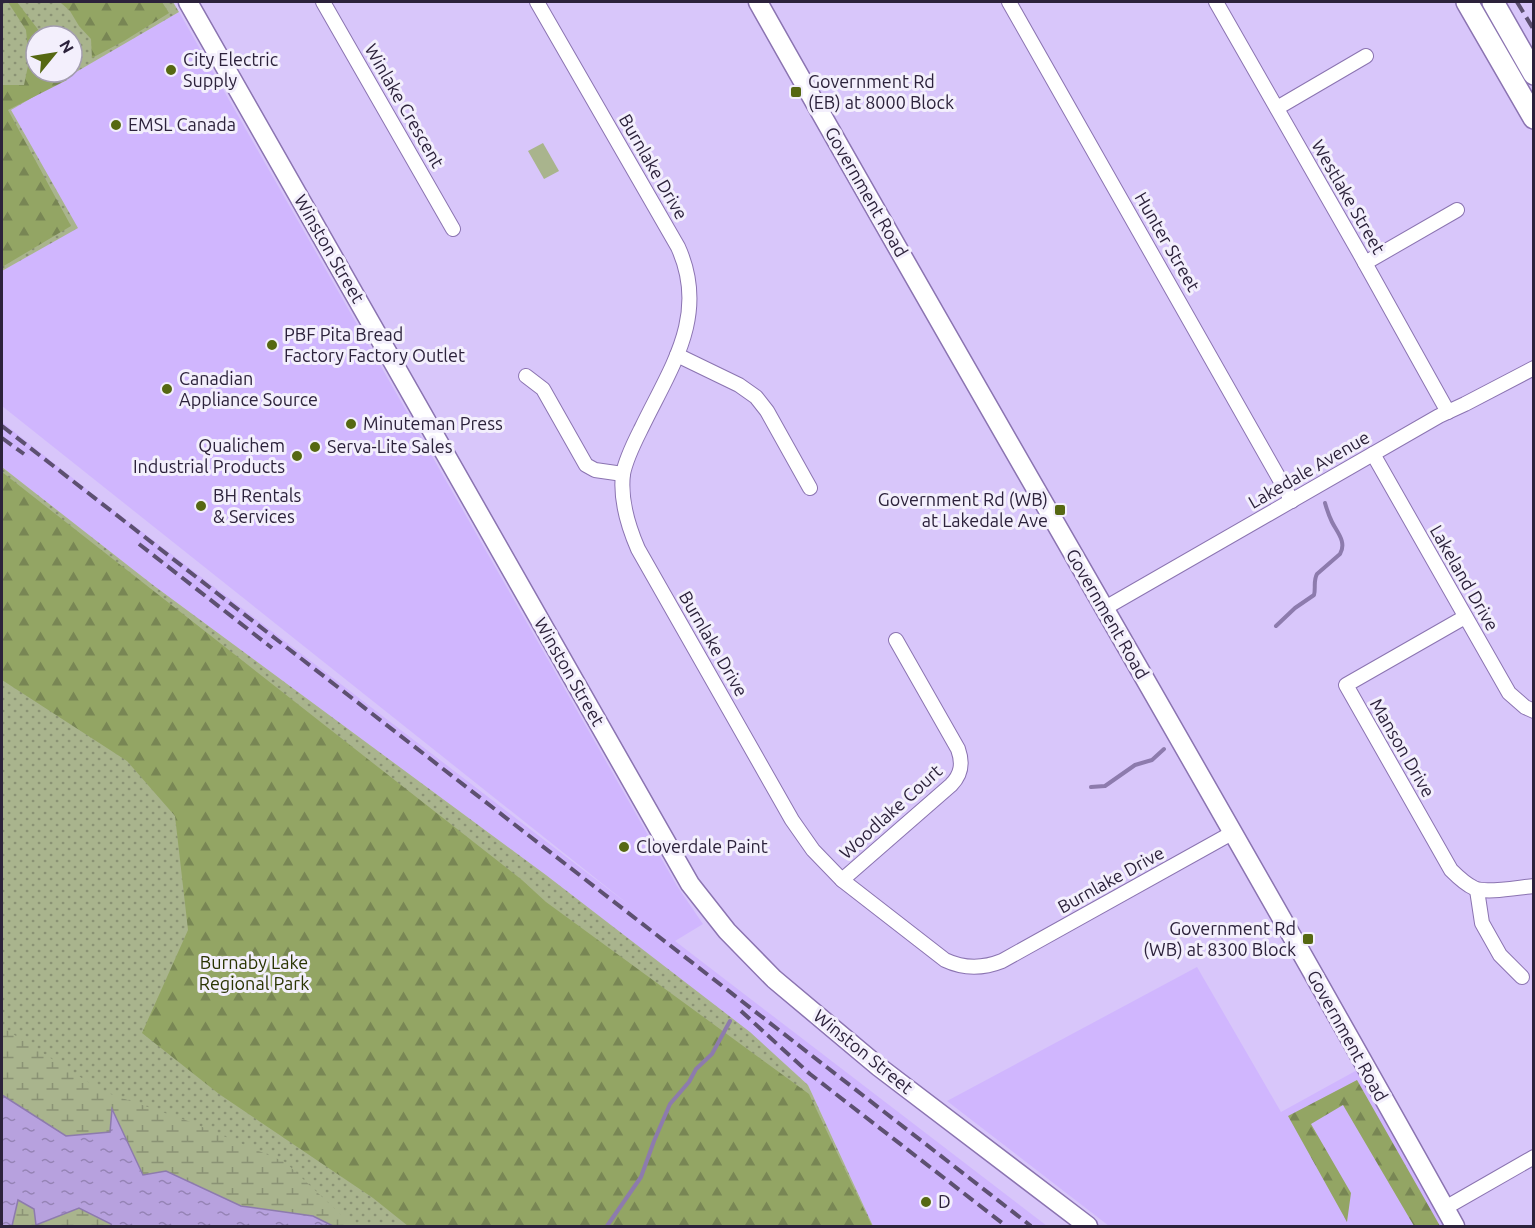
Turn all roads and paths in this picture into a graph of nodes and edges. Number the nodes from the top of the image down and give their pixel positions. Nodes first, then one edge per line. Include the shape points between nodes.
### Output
1 (188, 2) edge
2 (323, 2) edge
3 (537, 2) edge
4 (758, 2) edge
5 (1009, 2) edge
6 (1216, 2) edge
7 (1467, 2) edge
8 (1493, 2) edge
9 (1490, 42) junction
10 (1366, 56) dead end
11 (1532, 70) edge
12 (1277, 108) junction
13 (1533, 117) edge
14 (1457, 210) dead end
15 (453, 229) dead end
16 (1365, 263) junction
17 (677, 355) junction
18 (1533, 368) edge
19 (526, 376) dead end
20 (1448, 412) junction
21 (1372, 454) junction
22 (623, 474) junction
23 (810, 488) dead end
24 (1292, 501) junction
25 (1105, 608) junction
26 (1465, 617) junction
27 (896, 640) dead end
28 (1533, 711) edge
29 (1232, 833) junction
30 (842, 880) junction
31 (1533, 886) edge
32 (1477, 890) junction
33 (1522, 977) dead end
34 (1533, 1157) edge
35 (1445, 1208) junction
36 (1088, 1227) edge
37 (1455, 1227) edge

1 - 36 street, Winston Street via 690,884 727,931 774,979 879,1067
2 - 15 street, Winlake Crescent
3 - 17 street, Burnlake Drive via 683,258 691,303
4 - 25 street, Government Road
5 - 24 street, Hunter Street
6 - 12 street, Westlake Street
7 - 9 main road
8 - 11 main road
9 - 11 street
9 - 13 main road
10 - 12 street
12 - 16 street, Westlake Street
14 - 16 street
16 - 20 street, Westlake Street
17 - 22 street, Burnlake Drive
17 - 23 street via 756,397
18 - 20 street, Lakedale Avenue
19 - 22 street via 543,390 586,465 595,471
20 - 21 street, Lakedale Avenue
21 - 24 street, Lakedale Avenue
21 - 26 street, Lakeland Drive
22 - 30 street, Burnlake Drive via 626,516 638,549 792,820 813,850
24 - 25 street, Lakedale Avenue
25 - 29 street, Government Road
26 - 28 street, Lakeland Drive via 1509,693
26 - 32 street, Manson Drive via 1346,685 1451,870
27 - 30 street, Woodlake Court via 958,749 961,768 955,781
29 - 30 street, Burnlake Drive via 985,967 966,967 945,960
29 - 35 street, Government Road
31 - 32 street
32 - 33 street via 1482,923 1500,955
34 - 35 street
35 - 37 street, Government Road

